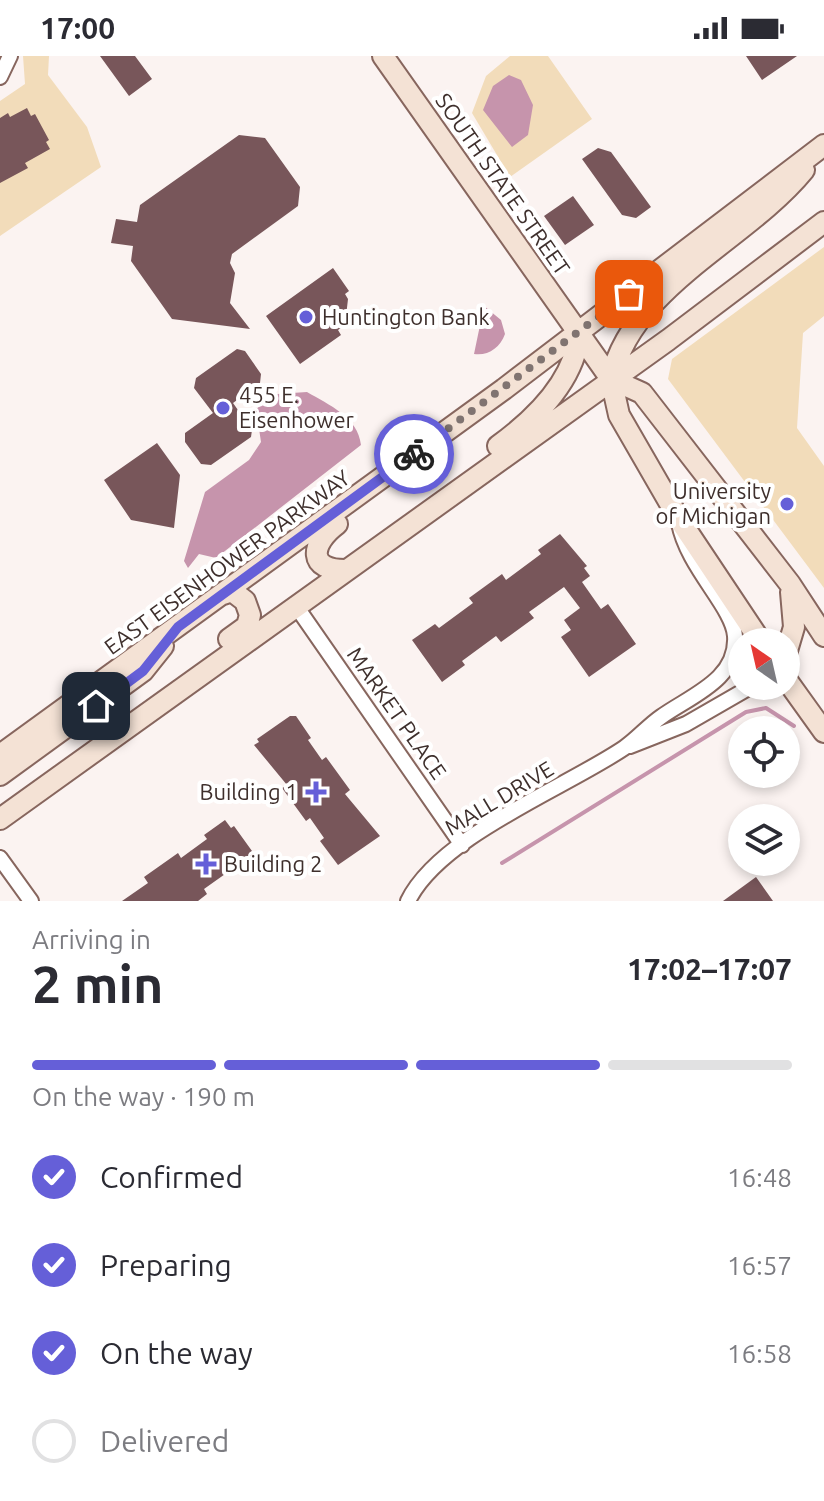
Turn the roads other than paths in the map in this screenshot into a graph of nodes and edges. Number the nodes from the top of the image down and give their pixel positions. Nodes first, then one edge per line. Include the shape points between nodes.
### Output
1 (10, 56) edge
2 (383, 56) edge
3 (0, 77) edge
4 (824, 145) edge
5 (824, 212) edge
6 (824, 222) edge
7 (579, 333) junction
8 (668, 340) junction
9 (611, 379) junction
10 (504, 389) junction
11 (679, 519) junction
12 (376, 548) junction
13 (347, 570) junction
14 (790, 584) junction
15 (223, 594) junction
16 (296, 606) junction
17 (178, 627) junction
18 (752, 628) edge
19 (792, 628) edge
20 (824, 636) edge
21 (800, 699) edge
22 (728, 700) edge
23 (824, 732) edge
24 (625, 747) junction
25 (91, 753) junction
26 (0, 755) edge
27 (0, 775) edge
28 (0, 819) edge
29 (462, 845) junction
30 (0, 858) edge
31 (31, 901) edge
32 (408, 901) edge

1 - 3 street
2 - 7 main road, SOUTH STATE STREET
4 - 7 main road, EAST EISENHOWER PARKWAY
4 - 9 main road via 780,199 655,302 624,339
5 - 8 main road via 716,293
6 - 8 main road
7 - 9 main road, SOUTH STATE STREET
7 - 10 main road, EAST EISENHOWER PARKWAY
7 - 12 main road via 574,362 527,420 411,509
8 - 9 main road
9 - 11 main road, SOUTH STATE STREET via 619,415
9 - 12 main road
9 - 14 main road, SOUTH STATE STREET via 642,393
10 - 13 main road via 477,423 322,535 316,545 323,565
10 - 15 main road, EAST EISENHOWER PARKWAY
11 - 18 main road, SOUTH STATE STREET
11 - 24 street, MALL DRIVE via 690,559 733,628 732,657 714,683
12 - 13 main road
13 - 16 main road
14 - 19 main road
14 - 20 main road, SOUTH STATE STREET
15 - 17 main road, EAST EISENHOWER PARKWAY
15 - 25 main road via 232,591 245,601 247,626 117,722
16 - 25 main road
16 - 29 street, MARKET PLACE
17 - 26 main road, EAST EISENHOWER PARKWAY
17 - 27 main road via 143,671
21 - 23 main road
22 - 24 street, MALL DRIVE via 686,724
24 - 29 street, MALL DRIVE
25 - 28 main road
29 - 32 street, MALL DRIVE via 424,875
30 - 31 street

